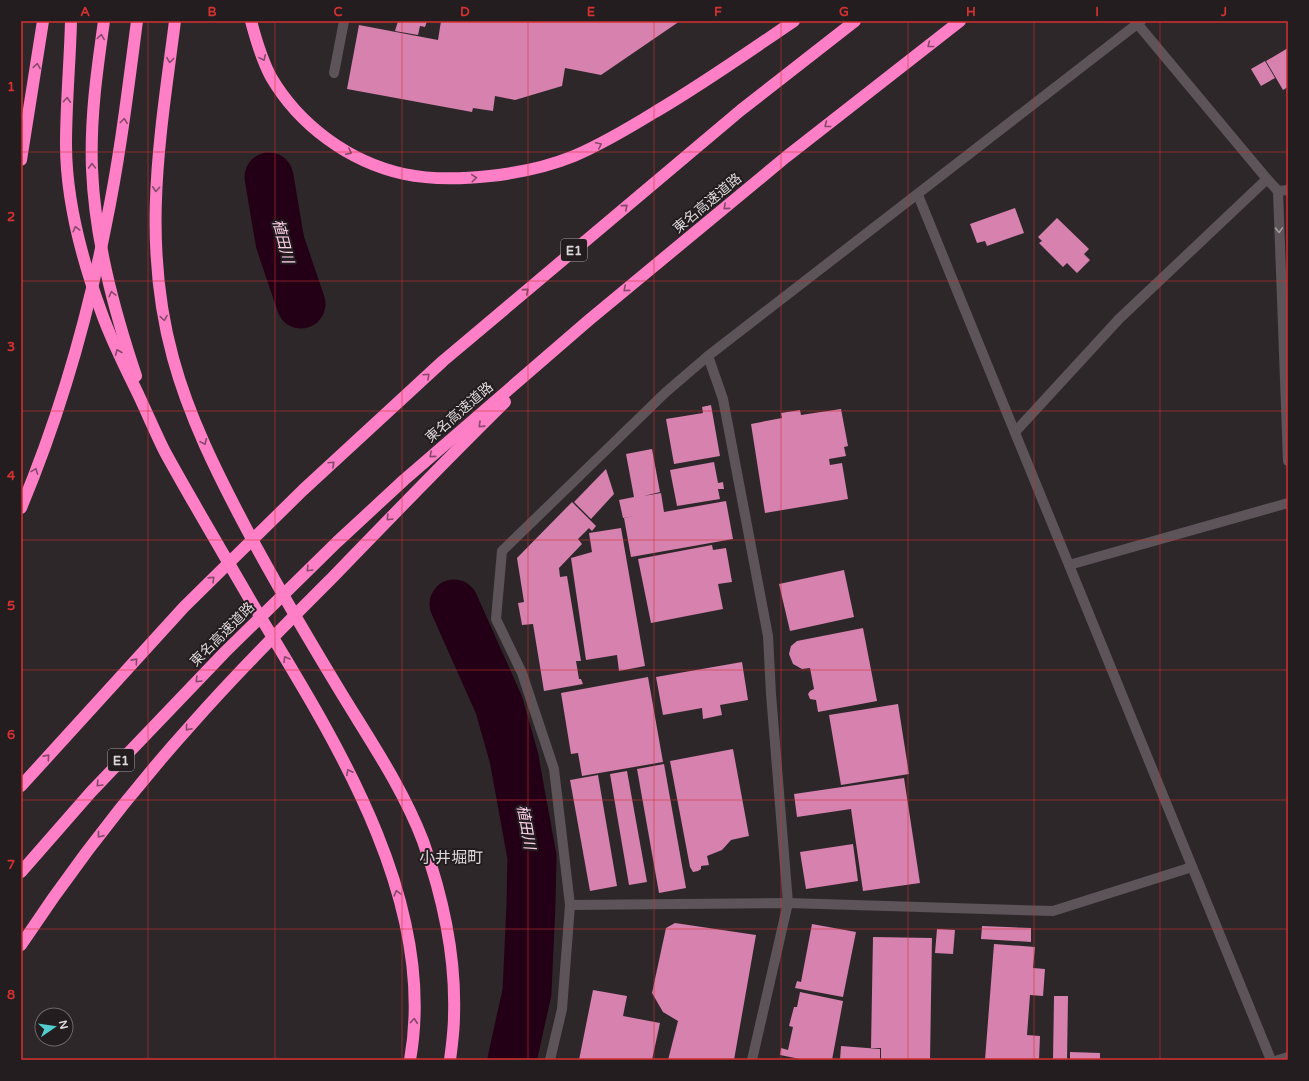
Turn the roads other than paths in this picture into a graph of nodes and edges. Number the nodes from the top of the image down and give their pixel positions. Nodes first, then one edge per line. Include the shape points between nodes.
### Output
1 (43, 21) edge
2 (71, 21) edge
3 (104, 21) edge
4 (137, 21) edge
5 (176, 21) edge
6 (250, 21) edge
7 (344, 21) edge
8 (794, 21) edge
9 (855, 21) edge
10 (960, 21) edge
11 (1138, 22) edge
12 (334, 73) dead end
13 (21, 160) edge
14 (1267, 180) junction
15 (1283, 191) edge
16 (918, 195) junction
17 (589, 320) junction
18 (708, 356) junction
19 (1015, 432) junction
20 (165, 450) junction
21 (1288, 461) edge
22 (1288, 502) edge
23 (21, 508) edge
24 (1069, 565) junction
25 (21, 786) edge
26 (1192, 867) junction
27 (21, 872) edge
28 (788, 903) junction
29 (570, 905) junction
30 (21, 945) edge
31 (1288, 1057) edge
32 (410, 1060) edge
33 (450, 1060) edge
34 (550, 1060) edge
35 (752, 1060) edge
36 (1271, 1060) edge
37 (1278, 1060) edge

13 -> 1 highway
20 -> 2 highway via 102,314 75,224 68,184 66,146
20 -> 3 highway via 146,404 117,314 96,217 92,169 92,118
23 -> 4 highway via 64,391 94,280 121,143
5 -> 33 highway via 159,140 155,202 158,283 173,359 197,426 222,482 264,563 395,782 422,839 447,926 453,972 454,1016
6 -> 8 highway via 257,46 271,76 291,106 318,132 340,148 377,166 404,174 437,178 505,174 538,168 572,157 604,142 704,83
7 - 12 street
25 -> 9 highway, E1 via 184,607 303,490 443,361 741,110
10 -> 17 highway, 東名高速道路 / E1 via 786,157
11 - 14 street
11 - 16 street
14 - 15 street
14 - 19 street via 1119,319
15 -> 21 street
16 - 18 street
16 - 19 street
17 -> 27 highway, 東名高速道路 / E1 via 404,480 337,542 225,652 91,792
17 -> 30 highway via 437,469 190,725 94,842
18 - 28 street via 724,399 768,636
18 - 29 street via 666,392 502,551 496,619 522,673 554,770
19 - 24 street
32 -> 20 highway via 414,1011 412,964 394,880 378,836 334,744
22 - 24 street
24 - 26 street
26 - 28 street via 1054,912
26 - 36 street
28 - 29 street
28 - 35 street
29 - 34 street via 562,1009
31 - 37 street

